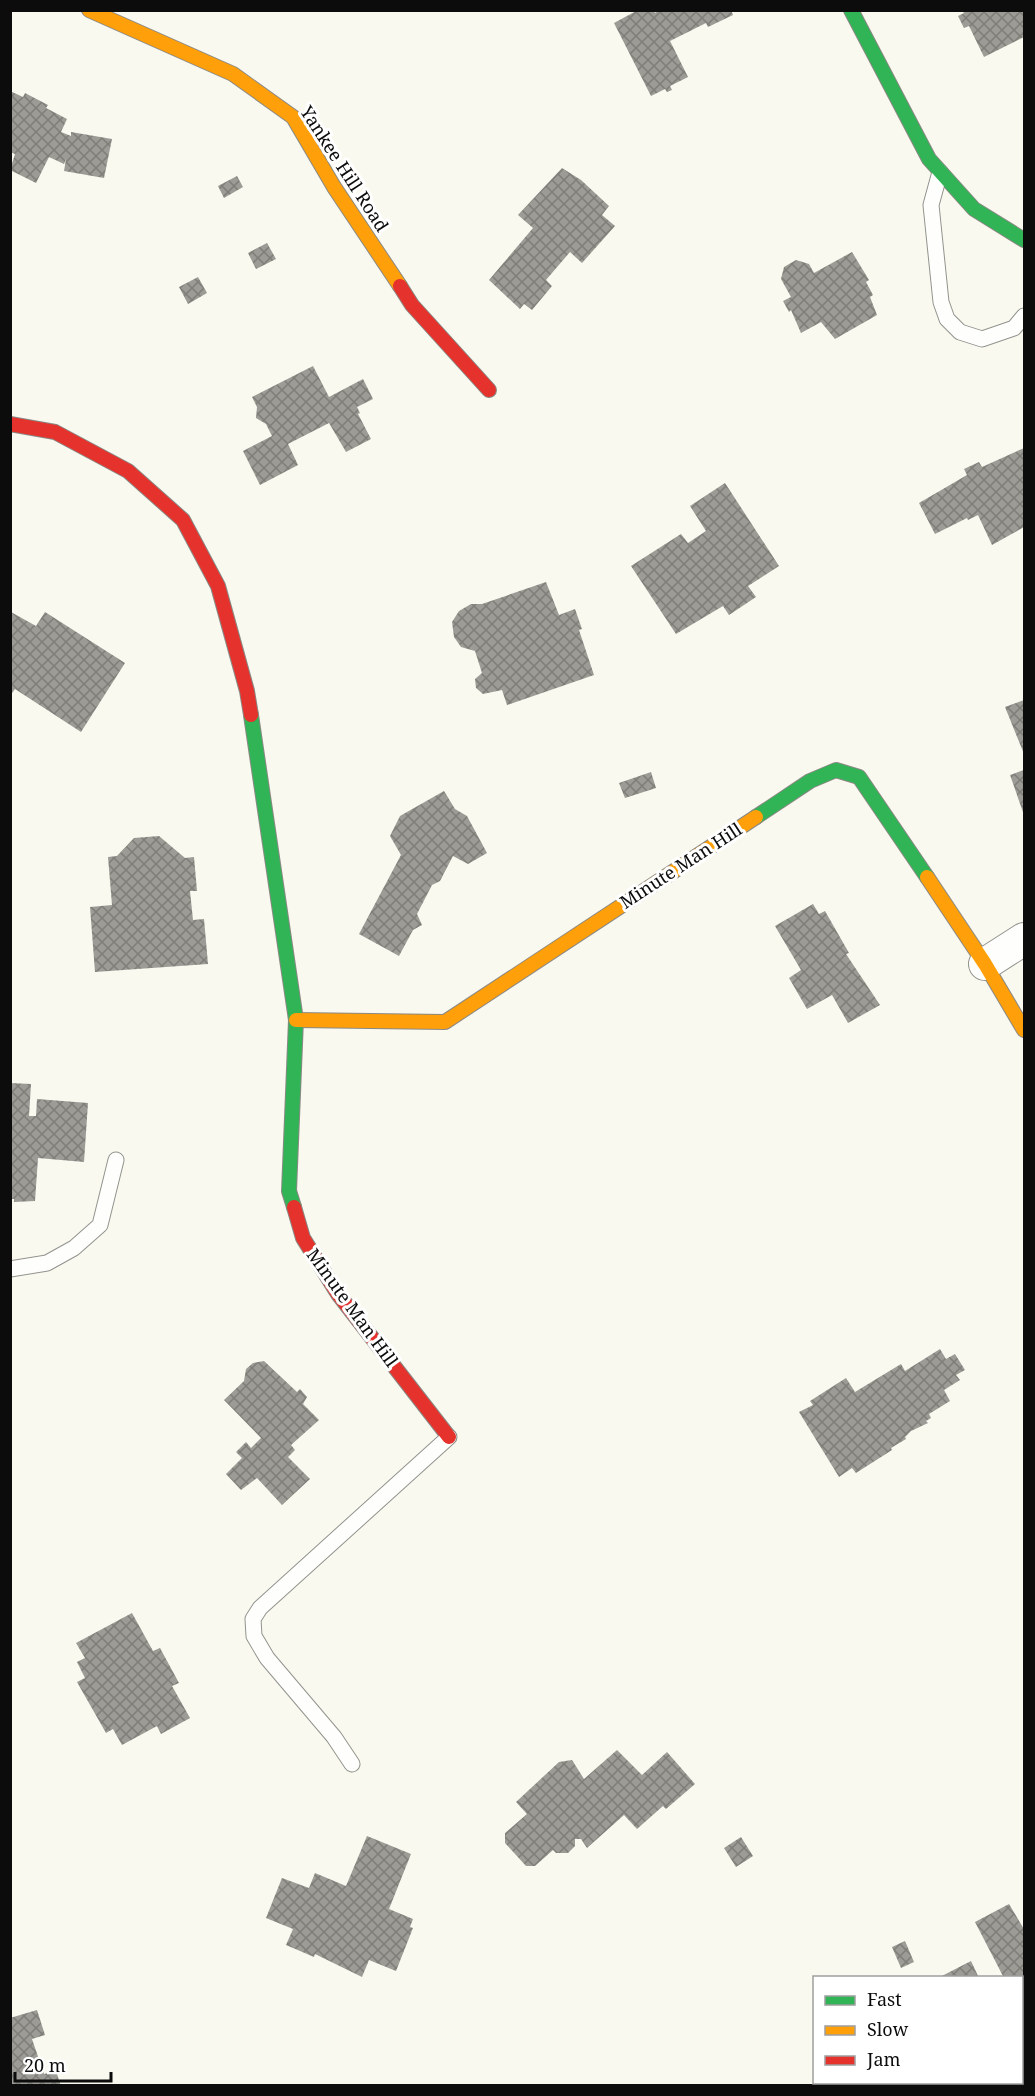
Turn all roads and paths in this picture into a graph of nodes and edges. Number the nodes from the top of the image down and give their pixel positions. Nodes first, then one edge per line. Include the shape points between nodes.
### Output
1 (89, 10) edge
2 (851, 10) edge
3 (940, 172) junction
4 (1024, 240) edge
5 (1024, 316) edge
6 (489, 390) dead end
7 (10, 424) edge
8 (1024, 939) edge
9 (986, 964) junction
10 (296, 1020) junction
11 (1024, 1030) edge
12 (116, 1160) dead end
13 (10, 1269) edge
14 (449, 1437) joint
15 (352, 1764) dead end

1 - 6 street, Yankee Hill Road via 233,74 293,117 412,305
2 - 3 street via 929,159
3 - 4 street via 974,209
3 - 5 lane via 931,205 941,302 947,319 960,332 982,339 1014,328
7 - 10 street, Minute Man Hill via 56,432 128,471 183,520 218,586 248,691
8 - 9 street
9 - 10 street, Minute Man Hill via 859,777 836,770 810,781 445,1022
9 - 11 street, Minute Man Hill
10 - 14 street, Minute Man Hill via 289,1191 303,1238 338,1294
12 - 13 lane via 100,1225 74,1248 47,1263
14 - 15 lane via 260,1608 253,1619 254,1636 267,1658

